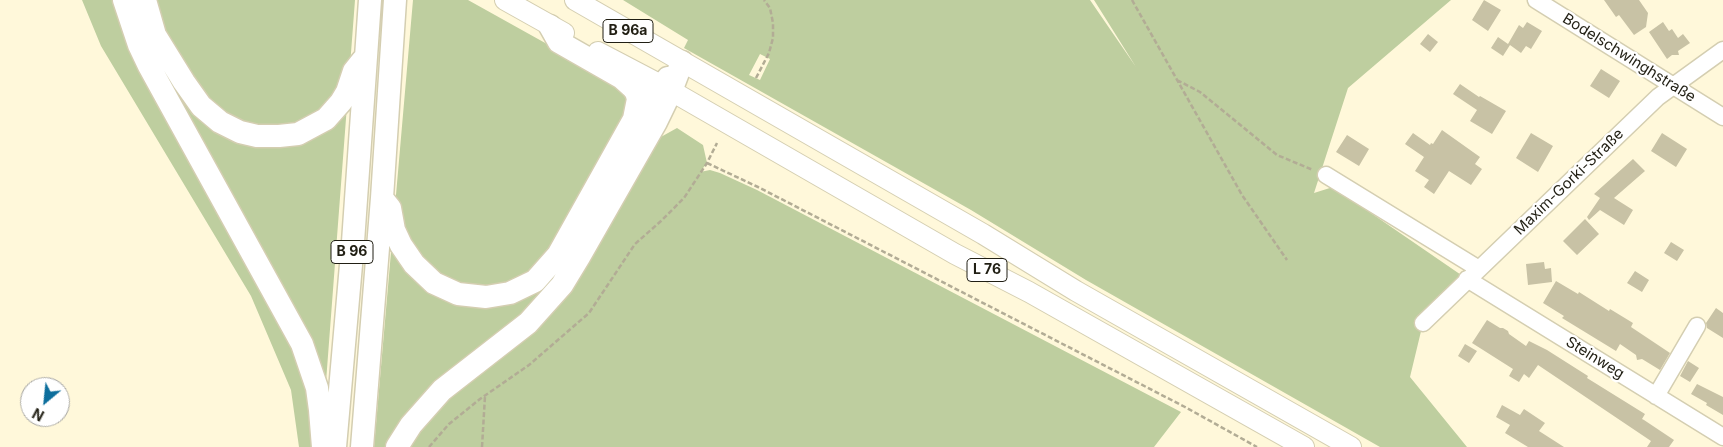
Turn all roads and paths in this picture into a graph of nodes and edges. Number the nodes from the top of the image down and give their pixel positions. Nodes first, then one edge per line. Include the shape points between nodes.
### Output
1 (124, 0) edge
2 (145, 0) edge
3 (370, 0) edge
4 (395, 0) edge
5 (505, 0) edge
6 (575, 0) edge
7 (764, 0) edge
8 (1132, 0) edge
9 (1536, 0) edge
10 (550, 26) junction
11 (1723, 50) edge
12 (366, 57) junction
13 (682, 62) junction
14 (756, 78) dead end
15 (1176, 80) junction
16 (1674, 86) junction
17 (666, 88) junction
18 (1723, 117) edge
19 (634, 119) junction
20 (717, 143) dead end
21 (707, 163) junction
22 (1326, 175) joint
23 (382, 198) junction
24 (1286, 260) dead end
25 (1473, 274) junction
26 (1423, 323) dead end
27 (1697, 326) dead end
28 (486, 395) junction
29 (1656, 396) junction
30 (1723, 437) edge
31 (323, 447) edge
32 (335, 447) edge
33 (362, 447) edge
34 (397, 447) edge
35 (429, 447) edge
36 (482, 447) edge
37 (1257, 447) edge
38 (1304, 447) edge
39 (1351, 447) edge

1 - 31 highway via 149,66 302,344 316,388
2 - 12 highway via 154,35 201,106 220,122 240,132 257,136 298,134 326,119 340,102 354,72
3 - 12 highway, B 96
4 - 23 highway, B 96
5 - 10 main road
6 - 13 main road, B 96a
7 - 14 path via 770,8 772,38 769,53
8 - 15 path
9 - 16 street, Bodelschwinghstraße
10 - 17 main road
10 - 19 highway via 559,42 632,86 638,99
11 - 16 street, Maxim-Gorki-Straße
12 - 32 highway, B 96
13 - 17 highway
13 - 39 main road, L 76
15 - 22 path via 1200,92 1277,155
15 - 24 path via 1242,195
16 - 18 street, Bodelschwinghstraße
16 - 25 street, Maxim-Gorki-Straße via 1658,97
17 - 19 highway
17 - 34 highway via 652,130 562,285 528,323 442,390 411,425
17 - 38 main road, L 76 via 955,254 1029,292
19 - 23 highway via 558,255 535,281 510,293 486,297 458,294 434,283 414,264 402,245 394,230 390,208
20 - 21 path
21 - 28 path via 684,198 635,244 589,313 529,365
21 - 37 path via 1133,380
22 - 25 street, Steinweg
23 - 33 highway, B 96
25 - 26 street, Maxim-Gorki-Straße
25 - 29 street, Steinweg
27 - 29 street
28 - 35 path via 449,424
28 - 36 path
29 - 30 street, Steinweg

